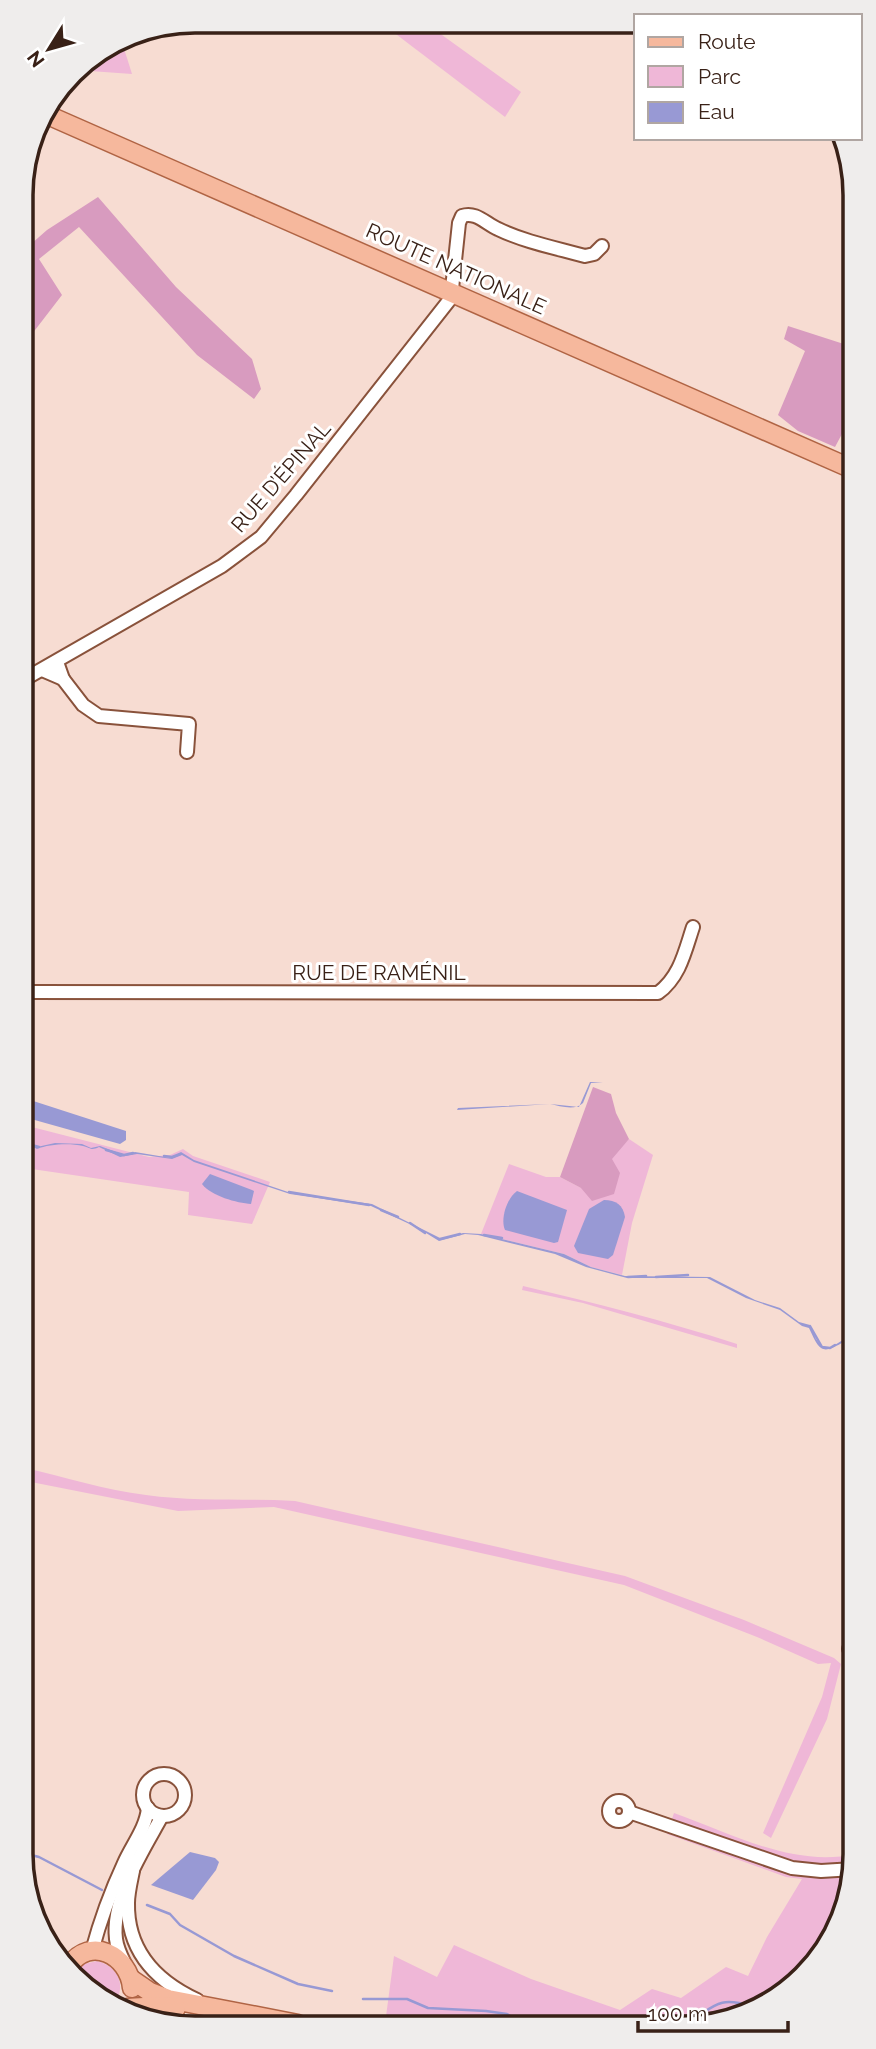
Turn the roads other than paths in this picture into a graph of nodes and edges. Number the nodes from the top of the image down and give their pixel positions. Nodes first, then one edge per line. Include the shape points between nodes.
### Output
1 (53, 118) edge
2 (602, 246) dead end
3 (452, 292) junction
4 (843, 465) edge
5 (57, 662) junction
6 (42, 670) junction
7 (34, 674) edge
8 (63, 679) junction
9 (187, 752) dead end
10 (694, 927) dead end
11 (34, 992) edge
12 (148, 1808) junction
13 (629, 1812) dead end
14 (162, 1816) junction
15 (842, 1869) edge
16 (133, 1871) junction
17 (92, 1951) junction
18 (73, 1961) edge
19 (128, 1972) junction
20 (129, 2001) edge
21 (142, 2007) edge
22 (234, 2016) edge
23 (243, 2016) edge
24 (247, 2016) edge

1 - 3 main road, ROUTE NATIONALE
2 - 3 street via 585,256 496,229 469,214 459,223
3 - 4 main road, ROUTE NATIONALE
3 - 5 street, RUE D’ÉPINAL via 261,537 222,566
5 - 6 street, RUE D’ÉPINAL
5 - 8 street
6 - 7 street, RUE D’ÉPINAL
6 - 8 street
8 - 9 street via 83,705 99,716 189,724
10 - 11 street, RUE DE RAMÉNIL via 679,967 658,993
12 - 14 street
12 - 14 street via 143,1793 150,1779 164,1774 177,1778 184,1789 182,1805
12 - 17 street
13 - 15 street via 792,1868
14 - 16 street
16 - 19 street via 119,1908 115,1936
16 - 24 street via 129,1927 147,1963 178,1991
17 - 18 main road
17 - 19 main road via 116,1956
19 - 20 main road
19 - 23 main road via 150,1993
21 - 22 main road

